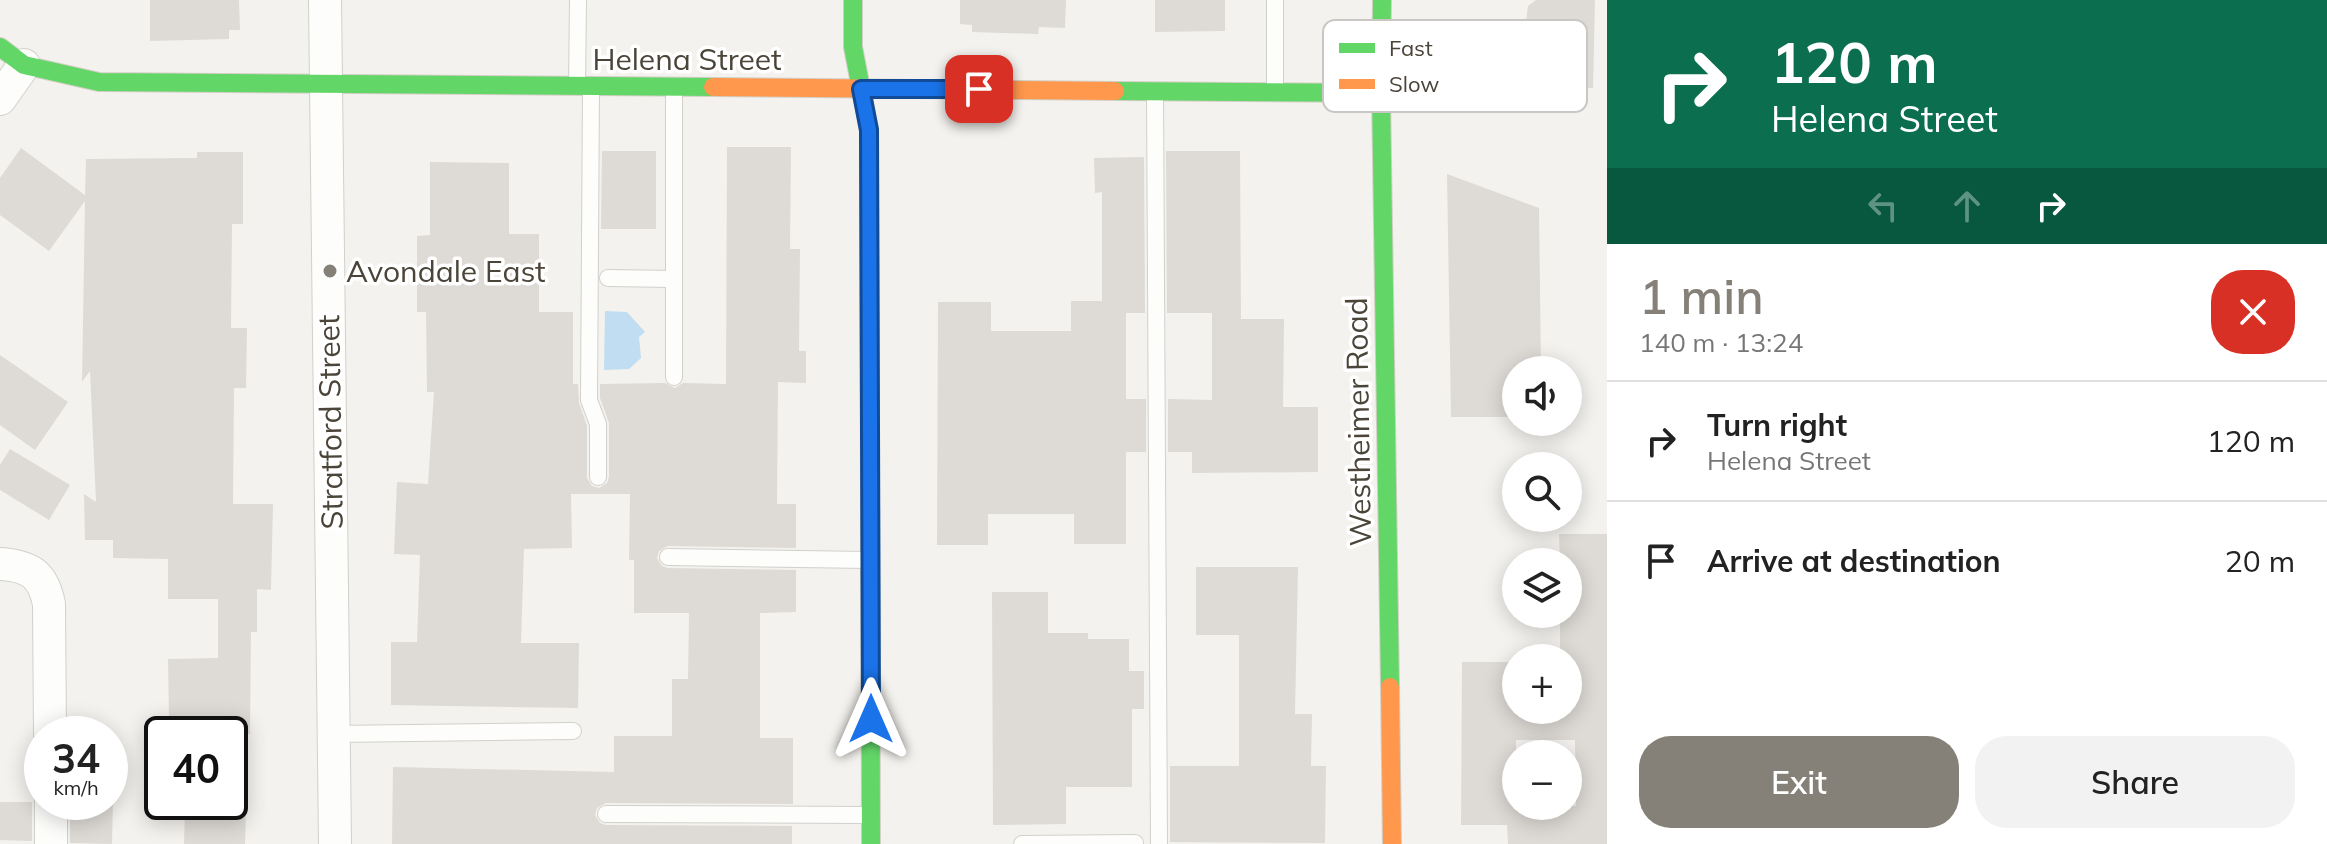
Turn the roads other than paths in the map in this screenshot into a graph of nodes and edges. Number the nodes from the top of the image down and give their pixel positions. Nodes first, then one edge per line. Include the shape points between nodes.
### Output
1 (325, 0) edge
2 (578, 0) edge
3 (853, 0) edge
4 (1275, 0) edge
5 (1382, 0) edge
6 (1382, 20) edge
7 (12, 56) edge
8 (326, 84) junction
9 (584, 86) junction
10 (674, 87) junction
11 (861, 89) junction
12 (1155, 91) junction
13 (1275, 92) junction
14 (1323, 92) edge
15 (0, 99) edge
16 (1381, 112) edge
17 (608, 278) dead end
18 (674, 279) junction
19 (674, 377) dead end
20 (598, 477) dead end
21 (668, 557) dead end
22 (871, 560) junction
23 (0, 564) edge
24 (50, 716) edge
25 (573, 731) dead end
26 (334, 734) junction
27 (606, 814) dead end
28 (871, 815) junction
29 (51, 820) edge
30 (1135, 843) edge
31 (51, 844) edge
32 (335, 844) edge
33 (871, 844) edge
34 (1022, 844) edge
35 (1159, 844) edge
36 (1392, 844) edge

1 - 8 street, Stratford Street
2 - 9 lane
3 - 11 street via 853,47
4 - 13 lane
5 - 6 street, Westheimer Road
7 - 8 street, Helena Street via 99,82
7 - 15 street
8 - 9 street, Helena Street
8 - 26 street, Stratford Street
9 - 10 street, Helena Street
9 - 20 lane via 589,400 598,424
10 - 11 street, Helena Street
10 - 18 lane
11 - 12 street, Helena Street
11 - 22 street via 869,130
12 - 13 street, Helena Street
12 - 35 lane
13 - 14 street, Helena Street
16 - 36 street, Westheimer Road
17 - 18 lane
18 - 19 lane
21 - 22 lane
22 - 28 street
23 - 24 street via 20,566 46,585
25 - 26 lane
26 - 32 street, Stratford Street
27 - 28 lane
28 - 33 street
29 - 31 street
30 - 34 lane

